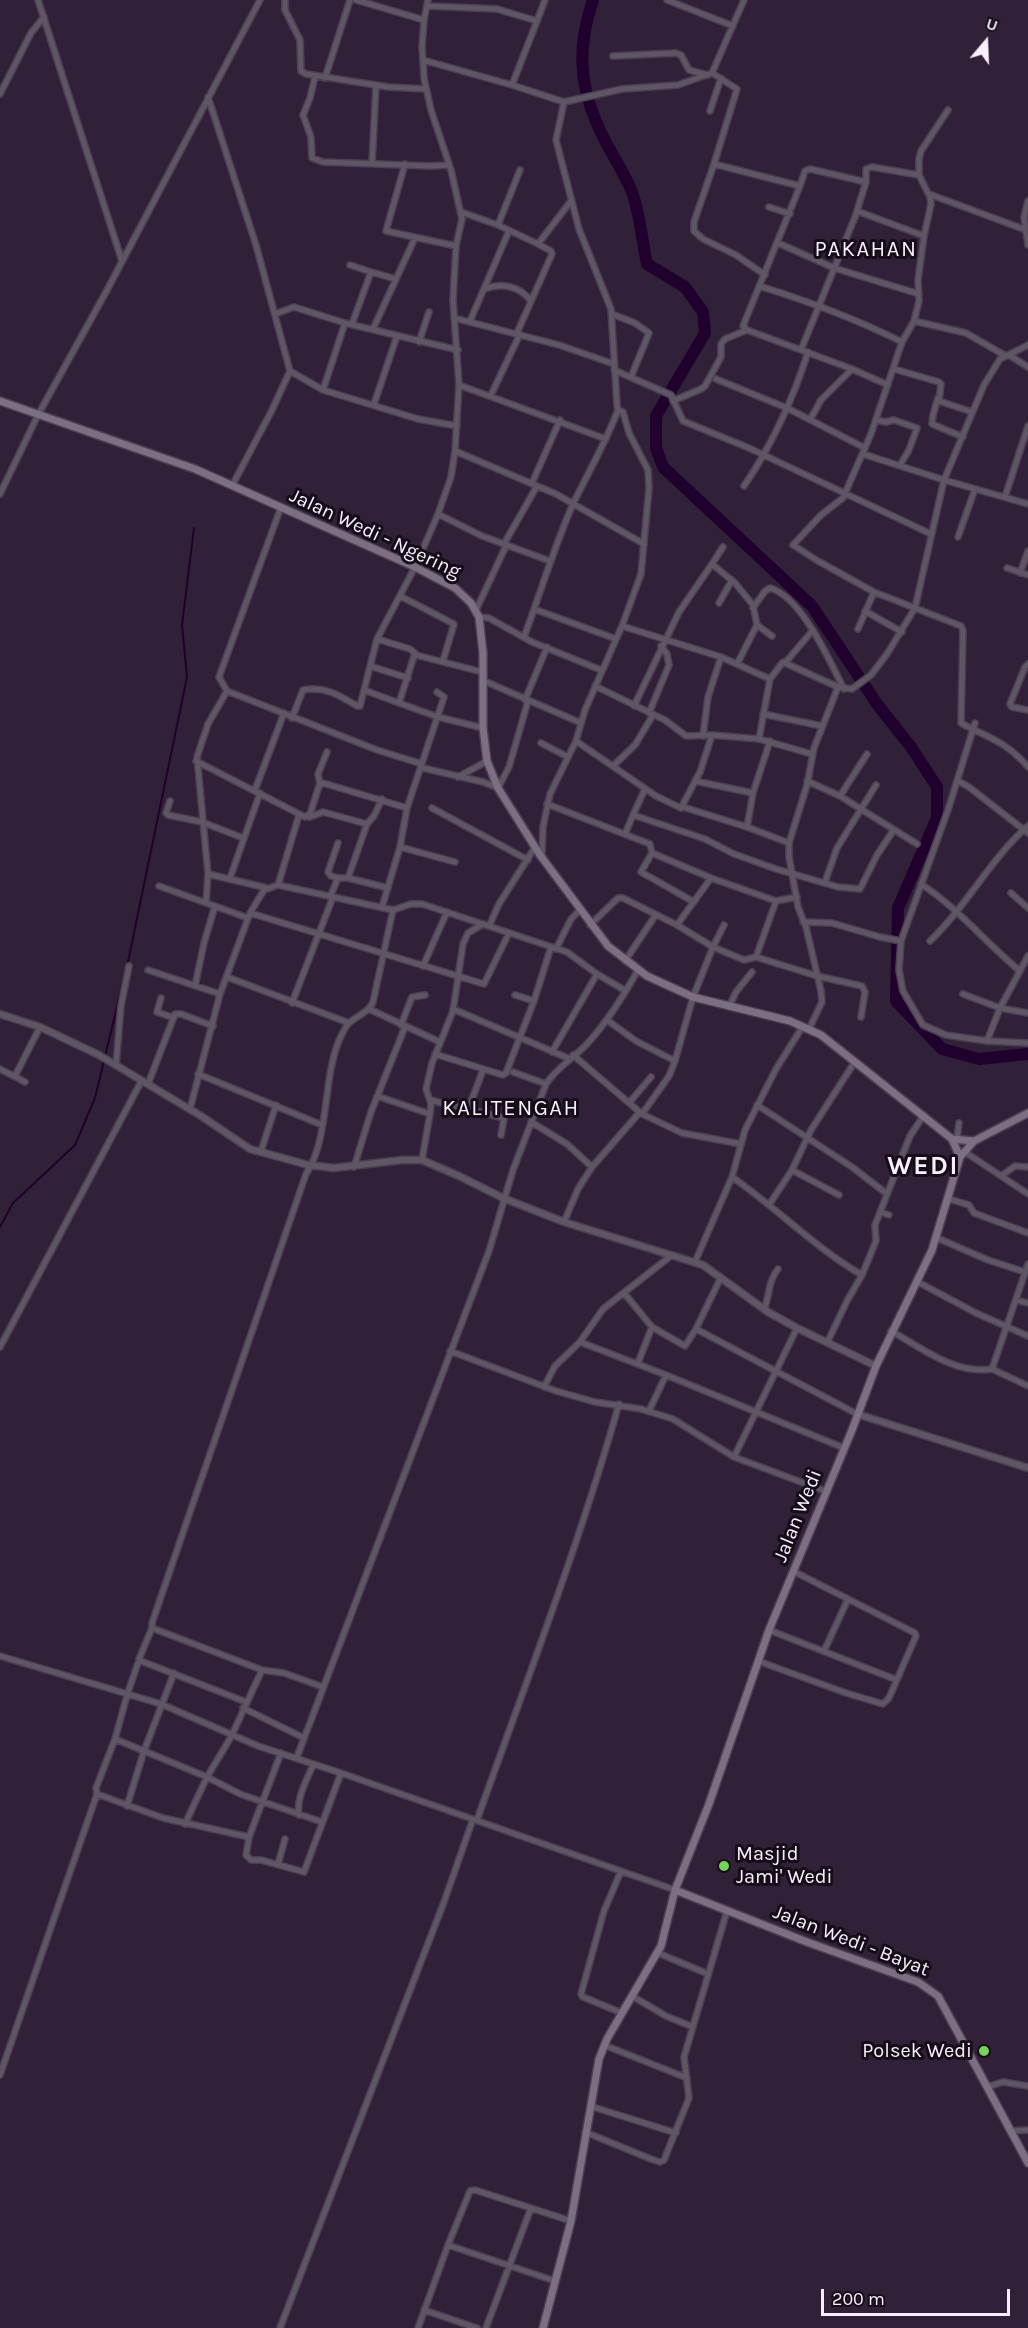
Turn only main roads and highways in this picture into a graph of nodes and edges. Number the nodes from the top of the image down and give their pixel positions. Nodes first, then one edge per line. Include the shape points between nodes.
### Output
1 (0, 401) edge
2 (1028, 1113) edge
3 (954, 1139) junction
4 (974, 1141) junction
5 (963, 1155) junction
6 (675, 1890) junction
7 (1028, 2163) edge
8 (543, 2328) edge

1 - 3 main road, Jalan Wedi - Ngering via 195,470 455,588 476,609 479,618 483,728 488,761 498,788 538,853 608,946 638,970 693,997 806,1027 821,1035
2 - 4 main road
3 - 4 main road
3 - 5 main road
4 - 5 main road
5 - 6 main road, Jalan Wedi via 937,1238 891,1331 769,1630 710,1804
6 - 7 main road, Jalan Wedi - Bayat via 931,1990 941,2001
6 - 8 main road, Jalan Wedi via 658,1953 604,2045 571,2221

